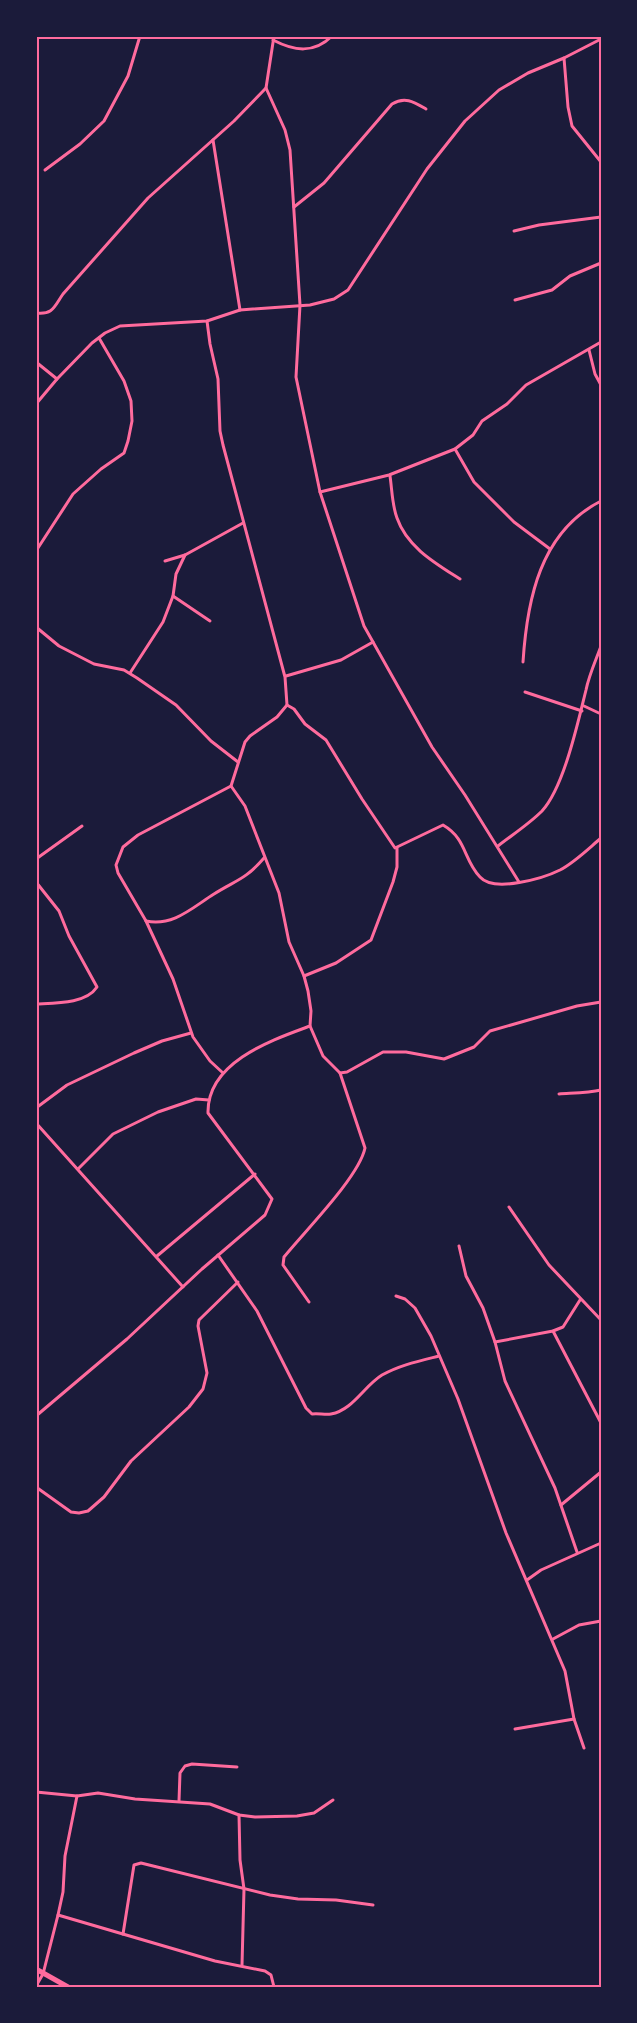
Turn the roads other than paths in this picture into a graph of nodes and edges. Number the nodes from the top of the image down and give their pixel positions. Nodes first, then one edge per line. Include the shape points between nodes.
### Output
1 (140, 36) edge
2 (332, 36) edge
3 (273, 38) edge
4 (601, 39) edge
5 (564, 58) junction
6 (266, 88) junction
7 (426, 109) dead end
8 (213, 139) junction
9 (601, 162) edge
10 (45, 170) dead end
11 (294, 207) junction
12 (601, 217) edge
13 (514, 231) dead end
14 (601, 263) edge
15 (515, 300) dead end
16 (300, 305) junction
17 (240, 310) junction
18 (36, 313) edge
19 (207, 321) junction
20 (99, 338) junction
21 (601, 342) edge
22 (589, 350) junction
23 (36, 362) edge
24 (57, 379) junction
25 (601, 385) edge
26 (36, 404) edge
27 (455, 448) junction
28 (390, 475) junction
29 (320, 492) junction
30 (601, 501) edge
31 (243, 523) junction
32 (550, 549) junction
33 (36, 551) edge
34 (185, 555) junction
35 (165, 561) dead end
36 (460, 579) dead end
37 (173, 596) junction
38 (210, 621) dead end
39 (36, 627) edge
40 (373, 642) junction
41 (601, 646) edge
42 (523, 662) dead end
43 (130, 673) junction
44 (285, 677) junction
45 (525, 692) dead end
46 (287, 705) junction
47 (584, 705) junction
48 (582, 711) junction
49 (601, 714) edge
50 (238, 762) junction
51 (231, 786) junction
52 (82, 826) dead end
53 (601, 838) edge
54 (498, 846) junction
55 (397, 848) junction
56 (264, 858) junction
57 (36, 859) edge
58 (36, 882) edge
59 (519, 882) junction
60 (146, 921) junction
61 (304, 976) junction
62 (601, 1002) edge
63 (36, 1004) edge
64 (310, 1026) junction
65 (191, 1033) junction
66 (223, 1073) junction
67 (340, 1073) junction
68 (601, 1090) edge
69 (559, 1094) dead end
70 (209, 1100) junction
71 (36, 1108) edge
72 (36, 1123) edge
73 (78, 1169) junction
74 (255, 1174) junction
75 (509, 1207) dead end
76 (459, 1246) dead end
77 (218, 1255) junction
78 (157, 1256) junction
79 (238, 1282) junction
80 (183, 1287) junction
81 (396, 1296) dead end
82 (580, 1300) junction
83 (309, 1302) dead end
84 (601, 1320) edge
85 (553, 1331) junction
86 (495, 1342) junction
87 (439, 1356) junction
88 (36, 1416) edge
89 (601, 1423) edge
90 (601, 1472) edge
91 (36, 1487) edge
92 (561, 1505) junction
93 (601, 1543) edge
94 (577, 1552) junction
95 (527, 1580) junction
96 (601, 1621) edge
97 (552, 1639) junction
98 (574, 1719) junction
99 (515, 1729) dead end
100 (584, 1748) dead end
101 (237, 1767) dead end
102 (36, 1792) edge
103 (77, 1796) junction
104 (333, 1800) dead end
105 (179, 1801) junction
106 (240, 1815) junction
107 (244, 1889) junction
108 (373, 1905) dead end
109 (58, 1915) junction
110 (123, 1934) junction
111 (242, 1965) junction
112 (36, 1969) edge
113 (43, 1974) junction
114 (36, 1986) edge
115 (68, 1987) edge
116 (274, 1987) edge

1 - 10 street via 128,76 104,121
2 - 3 street via 324,44 305,50 283,45
3 - 6 street
4 - 5 street
5 - 9 street via 572,126
5 - 16 street via 499,90 465,121 427,169 348,290 334,299
6 - 8 street
6 - 11 street via 288,139
7 - 11 street via 408,99 392,104 324,183
8 - 17 street
8 - 18 street via 148,198 53,310 45,315
11 - 16 street
12 - 13 street
14 - 15 street via 570,276 552,290
16 - 17 street
16 - 29 street via 296,377
17 - 19 street
19 - 20 street via 120,326
19 - 31 street via 218,379 220,431
20 - 24 street
20 - 33 street via 131,401 128,441 124,453 74,494
21 - 22 street
22 - 25 street
22 - 27 street via 526,385
23 - 24 street
24 - 26 street
27 - 28 street
27 - 32 street via 474,482
28 - 29 street
28 - 36 street via 396,517 406,538 430,560
29 - 40 street via 364,626
30 - 32 street via 589,507
31 - 34 street
31 - 44 street
32 - 42 street via 530,602
34 - 35 street
34 - 37 street via 176,574
37 - 38 street
37 - 43 street via 163,622
39 - 43 street via 59,646 94,664
40 - 44 street via 341,660
40 - 54 street via 432,747
41 - 47 street
43 - 50 street via 176,705
44 - 46 street
45 - 48 street
46 - 50 street via 250,736
46 - 55 street via 326,740
47 - 48 street
47 - 49 street
48 - 54 street via 550,799 542,811
50 - 51 street
51 - 56 street via 245,806
51 - 60 street via 138,835 123,847 116,865 118,873
52 - 57 street
53 - 59 street via 560,870
54 - 59 street
55 - 59 street via 443,825 454,832 481,878 489,884
55 - 61 street via 393,882 371,940 336,963
56 - 60 street via 250,874 180,916
56 - 61 street via 279,893 292,952
58 - 63 street via 59,911 97,987 81,999
60 - 65 street via 177,987
61 - 64 street
62 - 67 street via 490,1031 474,1047 444,1059 383,1052
64 - 66 street via 263,1045
64 - 67 street via 329,1064
65 - 66 street
65 - 71 street via 162,1041 67,1085
66 - 70 street
67 - 83 street via 365,1148 364,1156 284,1257 283,1265
68 - 69 street
70 - 73 street via 196,1098 113,1134
70 - 74 street via 208,1113
72 - 73 street
73 - 78 street
74 - 77 street via 272,1199 265,1215
74 - 78 street
75 - 82 street via 549,1265
76 - 86 street via 466,1276
77 - 79 street
77 - 80 street
78 - 80 street
79 - 87 street via 312,1414 339,1411 385,1373
79 - 91 street via 199,1320 207,1373 203,1389 131,1461 104,1497 88,1511 71,1512
80 - 88 street
81 - 87 street via 415,1308
82 - 84 street
82 - 85 street via 563,1327
85 - 86 street
85 - 89 street
86 - 92 street via 505,1381
87 - 95 street
90 - 92 street
92 - 94 street
93 - 94 street
94 - 95 street
95 - 97 street
96 - 97 street via 579,1625
97 - 98 street via 565,1671
98 - 99 street
98 - 100 street
101 - 105 street via 185,1766 180,1773
102 - 103 street
103 - 105 street via 98,1793
103 - 109 street
104 - 106 street via 314,1813 297,1816
105 - 106 street via 210,1804
106 - 107 street
107 - 108 street via 298,1899
107 - 110 street via 141,1863 134,1865
107 - 111 street
109 - 110 street
109 - 113 street
110 - 111 street
111 - 116 street via 271,1975
112 - 113 highway
113 - 114 street
113 - 115 highway

